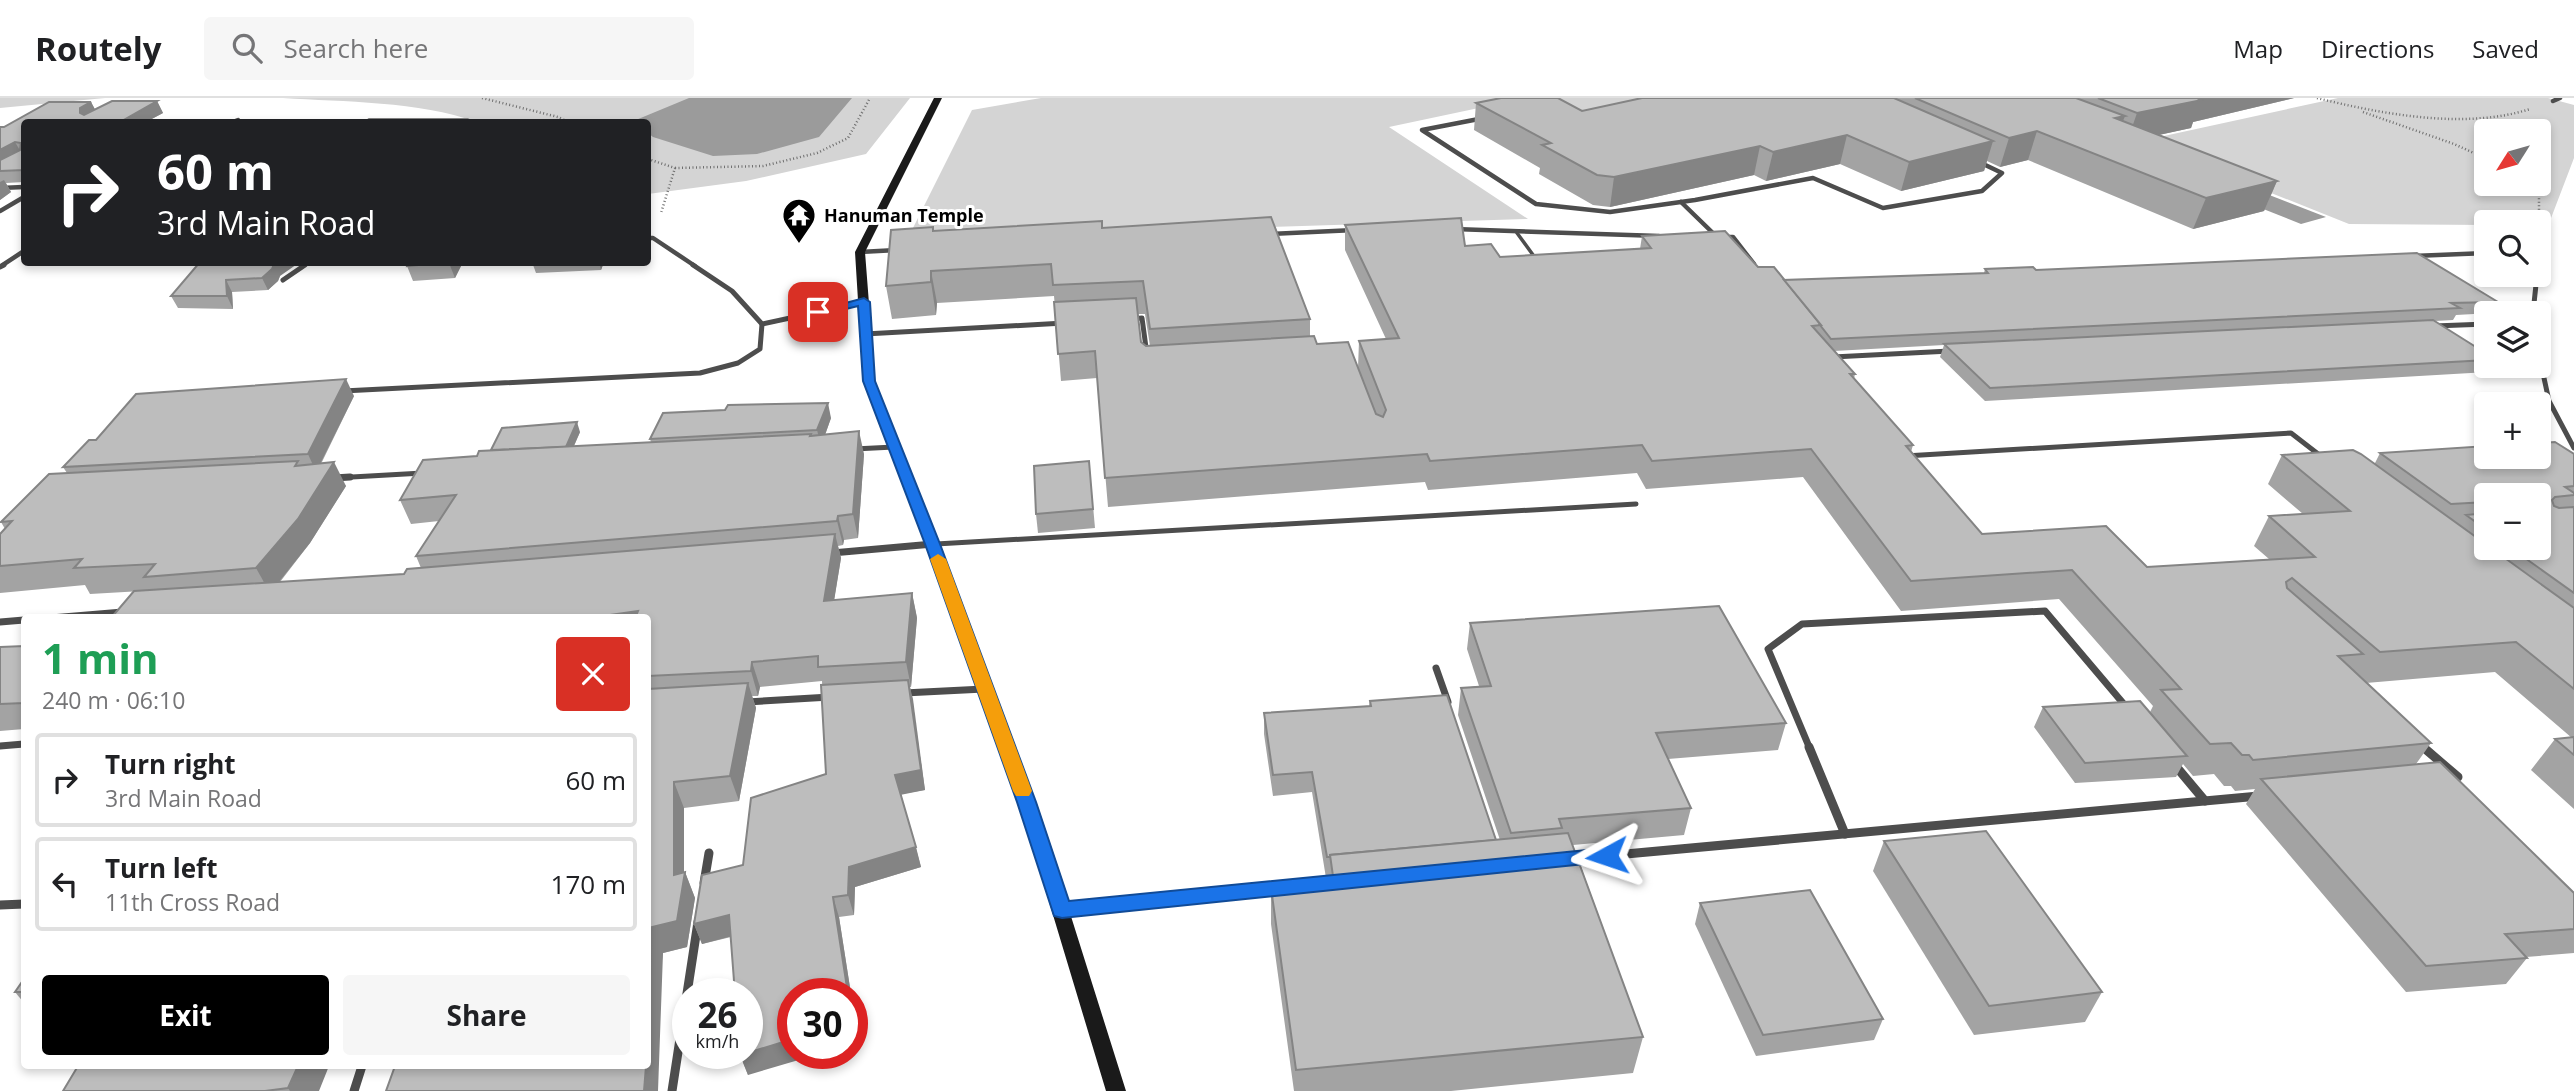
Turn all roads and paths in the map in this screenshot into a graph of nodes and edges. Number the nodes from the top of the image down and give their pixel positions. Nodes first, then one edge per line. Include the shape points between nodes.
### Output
1 (482, 98) edge
2 (870, 98) edge
3 (938, 98) edge
4 (2317, 98) edge
5 (2560, 98) edge
6 (2553, 101) joint
7 (2342, 104) junction
8 (1488, 117) edge
9 (562, 119) edge
10 (2474, 153) edge
11 (1967, 156) edge
12 (651, 160) edge
13 (675, 168) junction
14 (21, 187) edge
15 (0, 188) edge
16 (21, 199) edge
17 (1681, 202) junction
18 (0, 211) edge
19 (1451, 229) edge
20 (1356, 230) edge
21 (1517, 233) junction
22 (1260, 234) edge
23 (651, 235) edge
24 (1663, 236) edge
25 (1703, 236) edge
26 (1717, 236) junction
27 (651, 239) edge
28 (902, 250) edge
29 (860, 252) junction
30 (21, 253) edge
31 (2474, 253) edge
32 (2404, 256) edge
33 (303, 266) edge
34 (0, 267) edge
35 (1544, 269) edge
36 (1762, 275) edge
37 (284, 280) dead end
38 (864, 302) junction
39 (1128, 319) edge
40 (1073, 322) edge
41 (762, 324) junction
42 (2474, 324) edge
43 (2428, 326) edge
44 (865, 334) junction
45 (1962, 350) edge
46 (1149, 368) edge
47 (1834, 368) edge
48 (2544, 378) edge
49 (339, 391) edge
50 (894, 447) junction
51 (2574, 448) edge
52 (852, 450) edge
53 (1902, 456) edge
54 (2334, 466) edge
55 (436, 472) edge
56 (326, 478) edge
57 (1636, 504) dead end
58 (933, 544) junction
59 (822, 553) edge
60 (133, 611) edge
61 (98, 614) edge
62 (21, 620) edge
63 (0, 622) edge
64 (1436, 668) dead end
65 (984, 689) junction
66 (889, 694) edge
67 (834, 697) edge
68 (740, 702) edge
69 (1449, 707) edge
70 (2134, 716) edge
71 (2417, 741) edge
72 (21, 744) edge
73 (0, 746) edge
74 (2170, 759) edge
75 (2444, 779) edge
76 (2272, 795) edge
77 (2205, 801) junction
78 (1845, 834) junction
79 (709, 853) dead end
80 (1557, 861) edge
81 (1295, 886) edge
82 (702, 894) edge
83 (21, 904) edge
84 (0, 905) edge
85 (700, 907) edge
86 (1062, 910) junction
87 (361, 1069) edge
88 (354, 1091) edge
89 (672, 1091) edge
90 (1116, 1091) edge

1 - 9 path
2 - 13 path via 848,138 817,153 763,166
3 - 29 street
4 - 7 path
5 - 6 street
6 - 7 path via 2521,113 2463,119 2380,113
7 - 10 path
8 - 17 street via 1422,130 1536,204 1610,212
11 - 17 street via 2002,173 1982,191 1884,208 1813,178
12 - 13 path
13 - 23 path
14 - 15 street
16 - 18 street
17 - 26 street
19 - 21 street
20 - 22 street
21 - 24 street
21 - 35 lane
25 - 26 street
26 - 36 street via 1733,237
27 - 41 street via 732,291
28 - 29 street
29 - 38 street
30 - 34 street
31 - 32 street
33 - 37 street
38 - 41 street
38 - 44 street
39 - 46 street via 1142,318
40 - 44 street
41 - 49 street via 760,349 738,363 700,373
42 - 43 street
44 - 50 street via 869,381
45 - 47 street via 1825,357
48 - 51 street via 2549,401
50 - 52 street
50 - 58 street
53 - 54 street via 2291,433
55 - 56 street
57 - 58 lane
58 - 59 street
58 - 65 street
60 - 61 street
62 - 63 street
64 - 69 street
65 - 66 street
65 - 86 street
67 - 68 street
70 - 78 street via 2045,611 1802,624 1768,649
71 - 75 street via 2458,777
72 - 73 street
74 - 77 street
76 - 77 street
77 - 78 street
78 - 80 street
79 - 82 street
81 - 86 street
83 - 84 street
85 - 89 street
86 - 90 street
87 - 88 street

